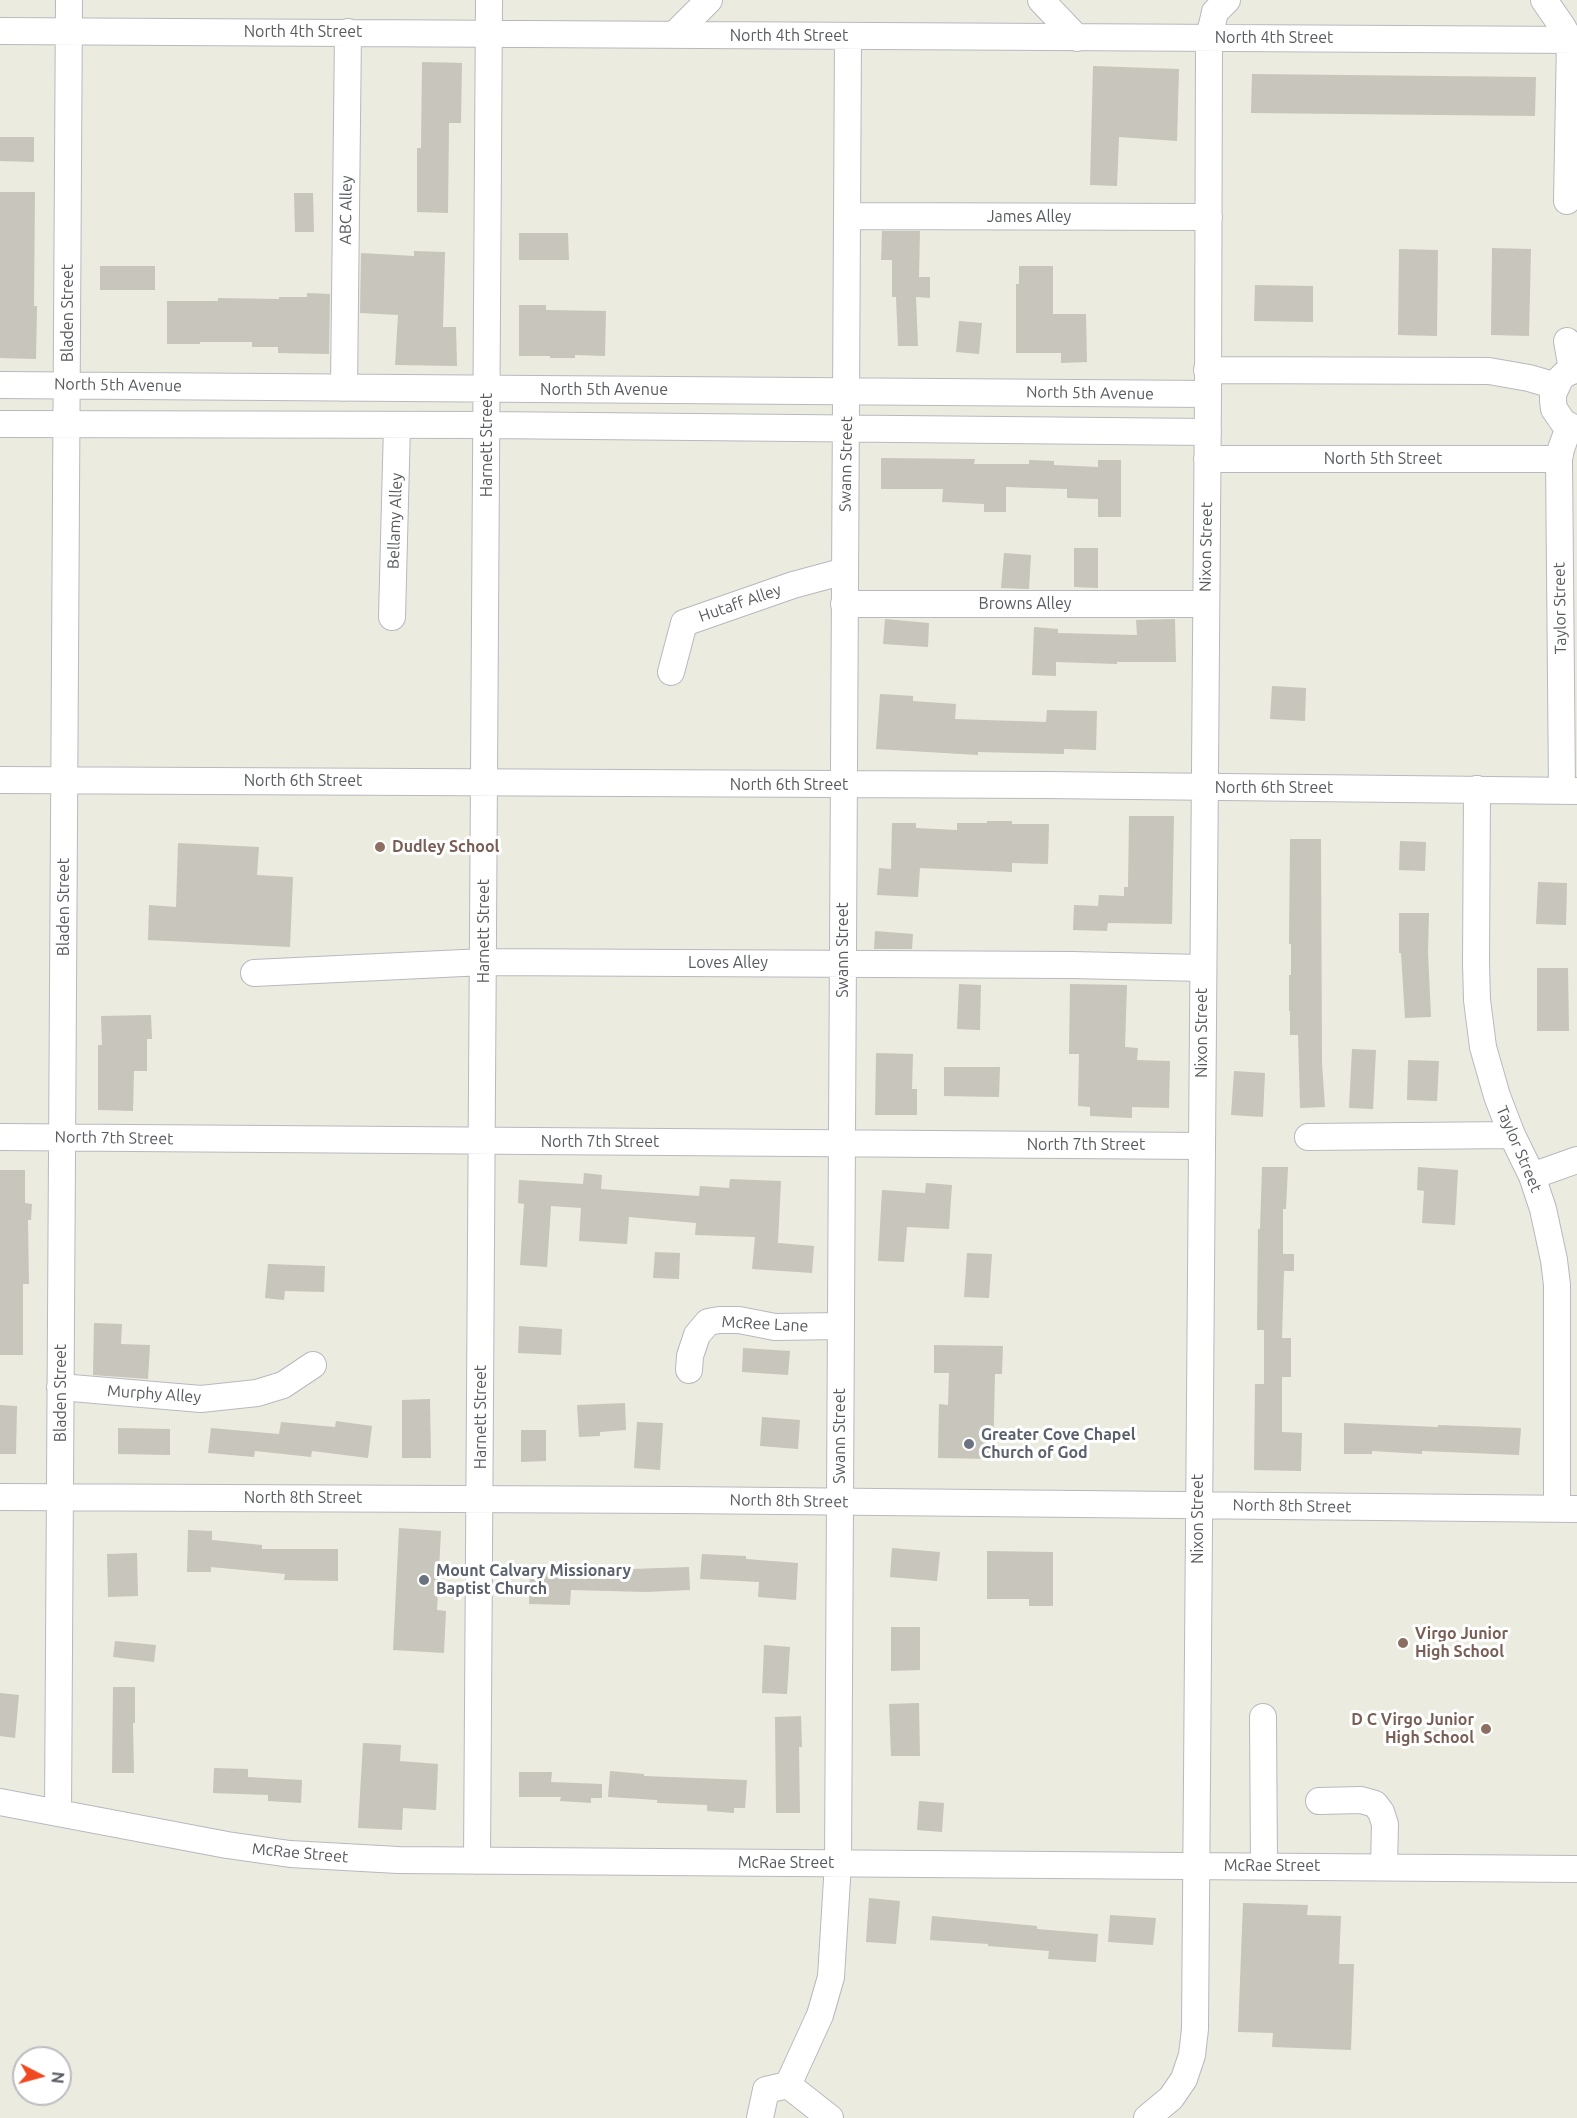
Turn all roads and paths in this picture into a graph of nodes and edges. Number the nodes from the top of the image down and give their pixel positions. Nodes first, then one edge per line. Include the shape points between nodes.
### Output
1 (69, 0) edge
2 (489, 0) edge
3 (710, 0) edge
4 (1041, 0) edge
5 (1227, 0) edge
6 (1544, 0) edge
7 (0, 31) edge
8 (69, 31) junction
9 (348, 32) junction
10 (489, 34) junction
11 (674, 35) junction
12 (848, 36) junction
13 (1077, 38) junction
14 (1209, 38) junction
15 (1573, 40) edge
16 (1567, 201) dead end
17 (848, 216) junction
18 (1209, 217) junction
19 (1567, 341) dead end
20 (1568, 375) edge
21 (1208, 382) junction
22 (0, 385) edge
23 (68, 385) junction
24 (344, 388) junction
25 (487, 389) junction
26 (847, 391) junction
27 (0, 424) edge
28 (67, 425) junction
29 (397, 425) junction
30 (487, 425) junction
31 (1573, 428) edge
32 (846, 429) junction
33 (1208, 432) junction
34 (1207, 459) junction
35 (1559, 459) junction
36 (845, 571) junction
37 (844, 604) junction
38 (1205, 604) junction
39 (392, 617) dead end
40 (671, 672) dead end
41 (0, 780) edge
42 (64, 780) junction
43 (485, 782) junction
44 (843, 785) junction
45 (1203, 788) junction
46 (1477, 789) junction
47 (1569, 791) edge
48 (484, 962) junction
49 (843, 964) junction
50 (1202, 968) junction
51 (254, 973) dead end
52 (1512, 1135) junction
53 (0, 1137) edge
54 (62, 1137) junction
55 (1308, 1137) dead end
56 (483, 1142) junction
57 (841, 1143) junction
58 (1201, 1146) junction
59 (1577, 1160) edge
60 (1532, 1176) junction
61 (840, 1326) junction
62 (313, 1365) dead end
63 (689, 1370) dead end
64 (60, 1387) junction
65 (0, 1497) edge
66 (61, 1497) junction
67 (480, 1500) junction
68 (839, 1502) junction
69 (1198, 1505) junction
70 (1567, 1509) edge
71 (1263, 1717) dead end
72 (1318, 1801) dead end
73 (0, 1802) edge
74 (58, 1813) junction
75 (477, 1861) junction
76 (838, 1863) junction
77 (1196, 1866) junction
78 (1264, 1866) junction
79 (1384, 1867) junction
80 (1577, 1869) edge
81 (788, 2085) junction
82 (760, 2118) edge
83 (830, 2118) edge
84 (1147, 2118) edge

1 - 8 street, Bladen Street
2 - 10 street, Harnett Street
3 - 11 street
4 - 13 street
5 - 14 street, Nixon Street via 1215,12
6 - 15 street
7 - 8 street, North 4th Street
8 - 9 street, North 4th Street
8 - 23 street, Bladen Street
9 - 10 street, North 4th Street
9 - 24 street, ABC Alley
10 - 11 street, North 4th Street
10 - 25 street, Harnett Street
11 - 12 street, North 4th Street
12 - 13 street, North 4th Street
12 - 17 street, Swann Street
13 - 14 street, North 4th Street
14 - 15 street, North 4th Street
14 - 18 street, Nixon Street
15 - 16 street
17 - 18 street, James Alley
17 - 26 street, Swann Street
18 - 21 street, Nixon Street
19 - 20 street
20 - 21 street via 1467,370
20 - 31 street via 1553,394 1554,409
21 - 26 street, North 5th Avenue
21 - 33 street, Nixon Street
22 - 23 street, North 5th Avenue
23 - 24 street, North 5th Avenue
23 - 28 street, Bladen Street
24 - 25 street, North 5th Avenue
25 - 26 street, North 5th Avenue
25 - 30 street, Harnett Street
26 - 32 street, Swann Street
27 - 28 street
28 - 29 street
28 - 42 street, Bladen Street
29 - 30 street
29 - 39 street, Bellamy Alley
30 - 32 street
30 - 43 street, Harnett Street
31 - 35 street, Taylor Street
32 - 33 street
32 - 36 street, Swann Street
33 - 34 street, Nixon Street
34 - 35 street, North 5th Street
34 - 38 street, Nixon Street
35 - 47 street, Taylor Street
36 - 37 street, Swann Street
36 - 40 street, Hutaff Alley via 684,622
37 - 38 street, Browns Alley
37 - 44 street, Swann Street
38 - 45 street, Nixon Street
41 - 42 street, North 6th Street
42 - 43 street, North 6th Street
42 - 54 street, Bladen Street
43 - 44 street, North 6th Street
43 - 48 street, Harnett Street
44 - 45 street, North 6th Street
44 - 49 street, Swann Street
45 - 46 street, North 6th Street
45 - 50 street, Nixon Street
46 - 47 street, North 6th Street
46 - 52 street, Taylor Street via 1477,1000 1488,1067
48 - 49 street, Loves Alley
48 - 51 street, Loves Alley
48 - 56 street, Harnett Street
49 - 50 street, Loves Alley
49 - 57 street, Swann Street
50 - 58 street, Nixon Street
52 - 55 street
52 - 60 street, Taylor Street
53 - 54 street, North 7th Street
54 - 56 street, North 7th Street
54 - 64 street, Bladen Street
56 - 57 street, North 7th Street
56 - 67 street, Harnett Street
57 - 58 street, North 7th Street
57 - 61 street, Swann Street
58 - 69 street, Nixon Street
59 - 60 street
60 - 70 street, Taylor Street via 1543,1209 1557,1285
61 - 63 street, McRee Lane via 708,1322 697,1335
61 - 68 street, Swann Street
62 - 64 street, Murphy Alley via 284,1385 257,1393 201,1399
64 - 66 street, Bladen Street
65 - 66 street, North 8th Street
66 - 67 street, North 8th Street
66 - 74 street, Bladen Street
67 - 68 street, North 8th Street
67 - 75 street, Harnett Street
68 - 69 street, North 8th Street
68 - 76 street, Swann Street
69 - 70 street, North 8th Street
69 - 77 street, Nixon Street
71 - 78 street
72 - 79 street via 1361,1800 1375,1804 1385,1824
73 - 74 street, McRae Street
74 - 75 street, McRae Street via 290,1854
75 - 76 street, McRae Street
76 - 77 street, McRae Street
76 - 81 street, Swann Street via 831,1977 820,2015
77 - 78 street, McRae Street
77 - 84 street, Nixon Street via 1192,2055 1184,2079 1171,2098
78 - 79 street, McRae Street
79 - 80 street, McRae Street
81 - 82 street via 766,2090
81 - 83 street

